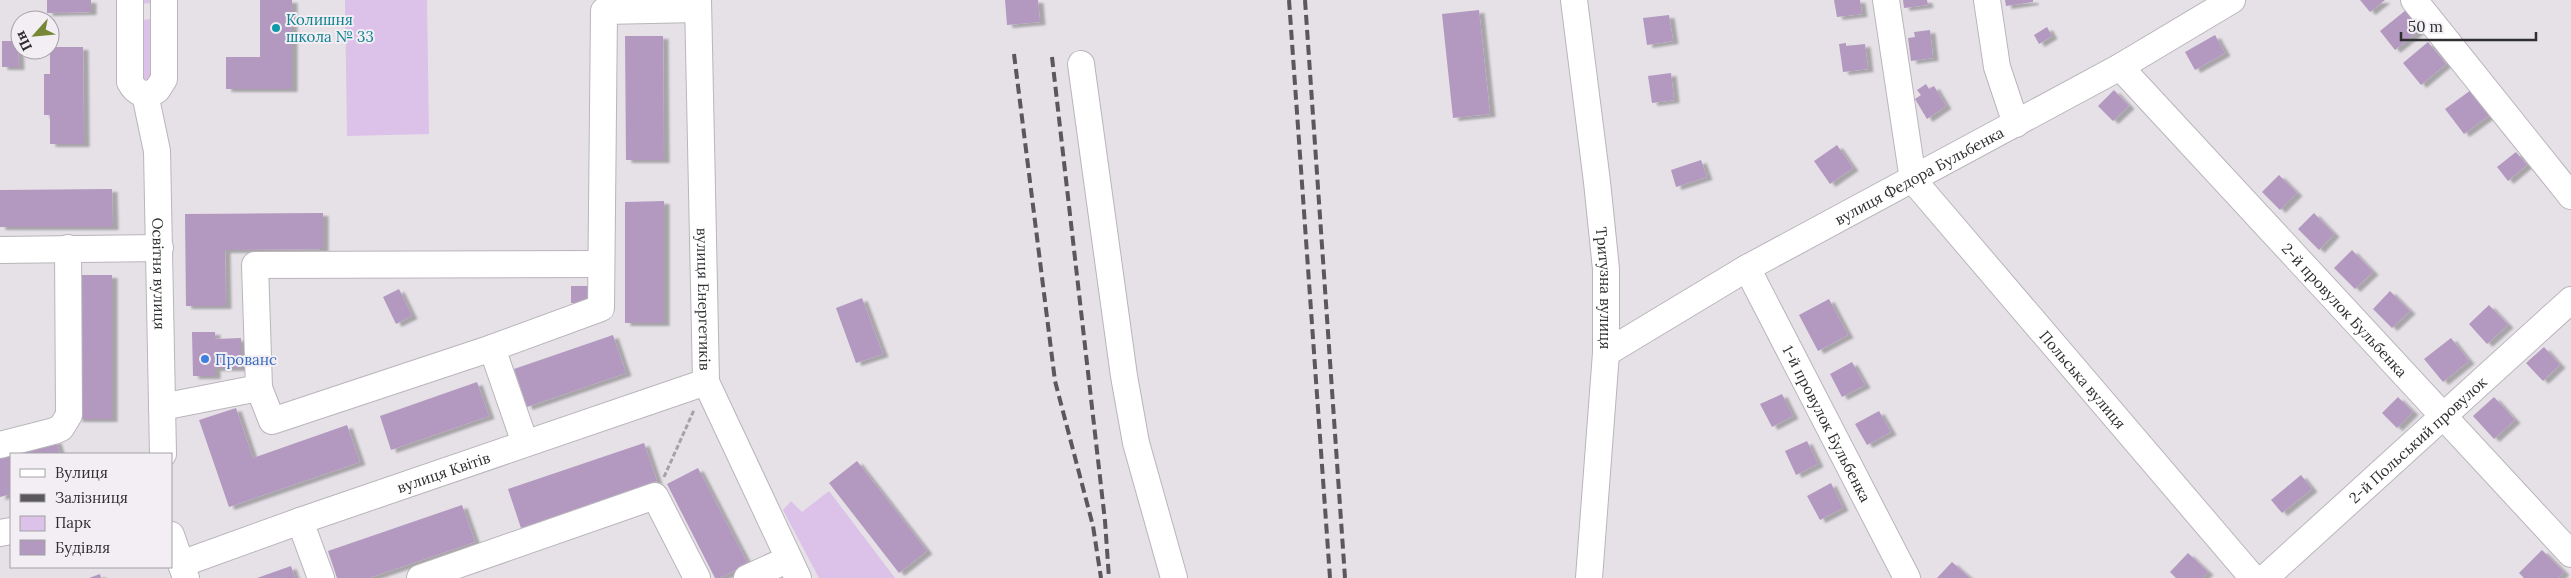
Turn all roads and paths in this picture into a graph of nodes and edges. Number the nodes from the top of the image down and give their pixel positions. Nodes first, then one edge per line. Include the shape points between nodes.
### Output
1 (130, 0) edge
2 (164, 0) edge
3 (1574, 0) edge
4 (1886, 0) edge
5 (1987, 0) edge
6 (2414, 0) edge
7 (2221, 3) edge
8 (698, 4) edge
9 (604, 5) edge
10 (1081, 64) dead end
11 (2120, 67) junction
12 (145, 94) junction
13 (2016, 124) junction
14 (1912, 180) junction
15 (2571, 196) edge
16 (68, 248) junction
17 (160, 248) junction
18 (0, 250) edge
19 (601, 264) junction
20 (1747, 268) junction
21 (2571, 300) edge
22 (492, 348) junction
23 (1606, 353) junction
24 (706, 382) junction
25 (259, 388) junction
26 (162, 407) junction
27 (2443, 417) junction
28 (525, 443) junction
29 (0, 445) edge
30 (163, 453) edge
31 (655, 496) junction
32 (300, 520) junction
33 (172, 538) edge
34 (2571, 554) edge
35 (794, 568) edge
36 (183, 571) edge
37 (321, 578) edge
38 (420, 578) edge
39 (697, 578) edge
40 (747, 578) edge
41 (1174, 578) edge
42 (1589, 578) edge
43 (1907, 578) edge
44 (2253, 578) edge
45 (2265, 578) edge

1 - 12 street, Освітня вулиця via 130,82 133,88
2 - 12 street via 164,79 157,90
3 - 23 street, Тритузна вулиця via 1603,240
4 - 14 street
5 - 13 street via 1998,66
6 - 15 street
7 - 11 street, вулиця Федора Бульбенка
8 - 9 street
8 - 24 street, вулиця Енергетиків
9 - 19 street
10 - 41 street via 1133,424
11 - 13 street, вулиця Федора Бульбенка
11 - 27 street, 2-й провулок Бульбенка
12 - 17 street, Освітня вулиця via 157,151
13 - 14 street, вулиця Федора Бульбенка
14 - 20 street, вулиця Федора Бульбенка
14 - 44 street, Польська вулиця
16 - 17 street
16 - 18 street
16 - 29 street via 69,415 61,428 54,432
17 - 26 street, Освітня вулиця
19 - 22 street via 601,308
19 - 25 street via 255,265
20 - 23 street, вулиця Федора Бульбенка
20 - 43 street, 1-й провулок Бульбенка
21 - 27 street, 2-й Польський провулок
22 - 25 street via 272,421
22 - 28 street
23 - 42 street, Тритузна вулиця
24 - 28 street, вулиця Квітів
24 - 31 path
24 - 35 street, вулиця Енергетиків
25 - 26 street
26 - 30 street, Освітня вулиця
27 - 34 street, 2-й провулок Бульбенка
27 - 45 street, 2-й Польський провулок
28 - 32 street, вулиця Квітів
31 - 38 street
31 - 39 street
32 - 36 street, вулиця Квітів
32 - 37 street
33 - 36 street
35 - 40 street

